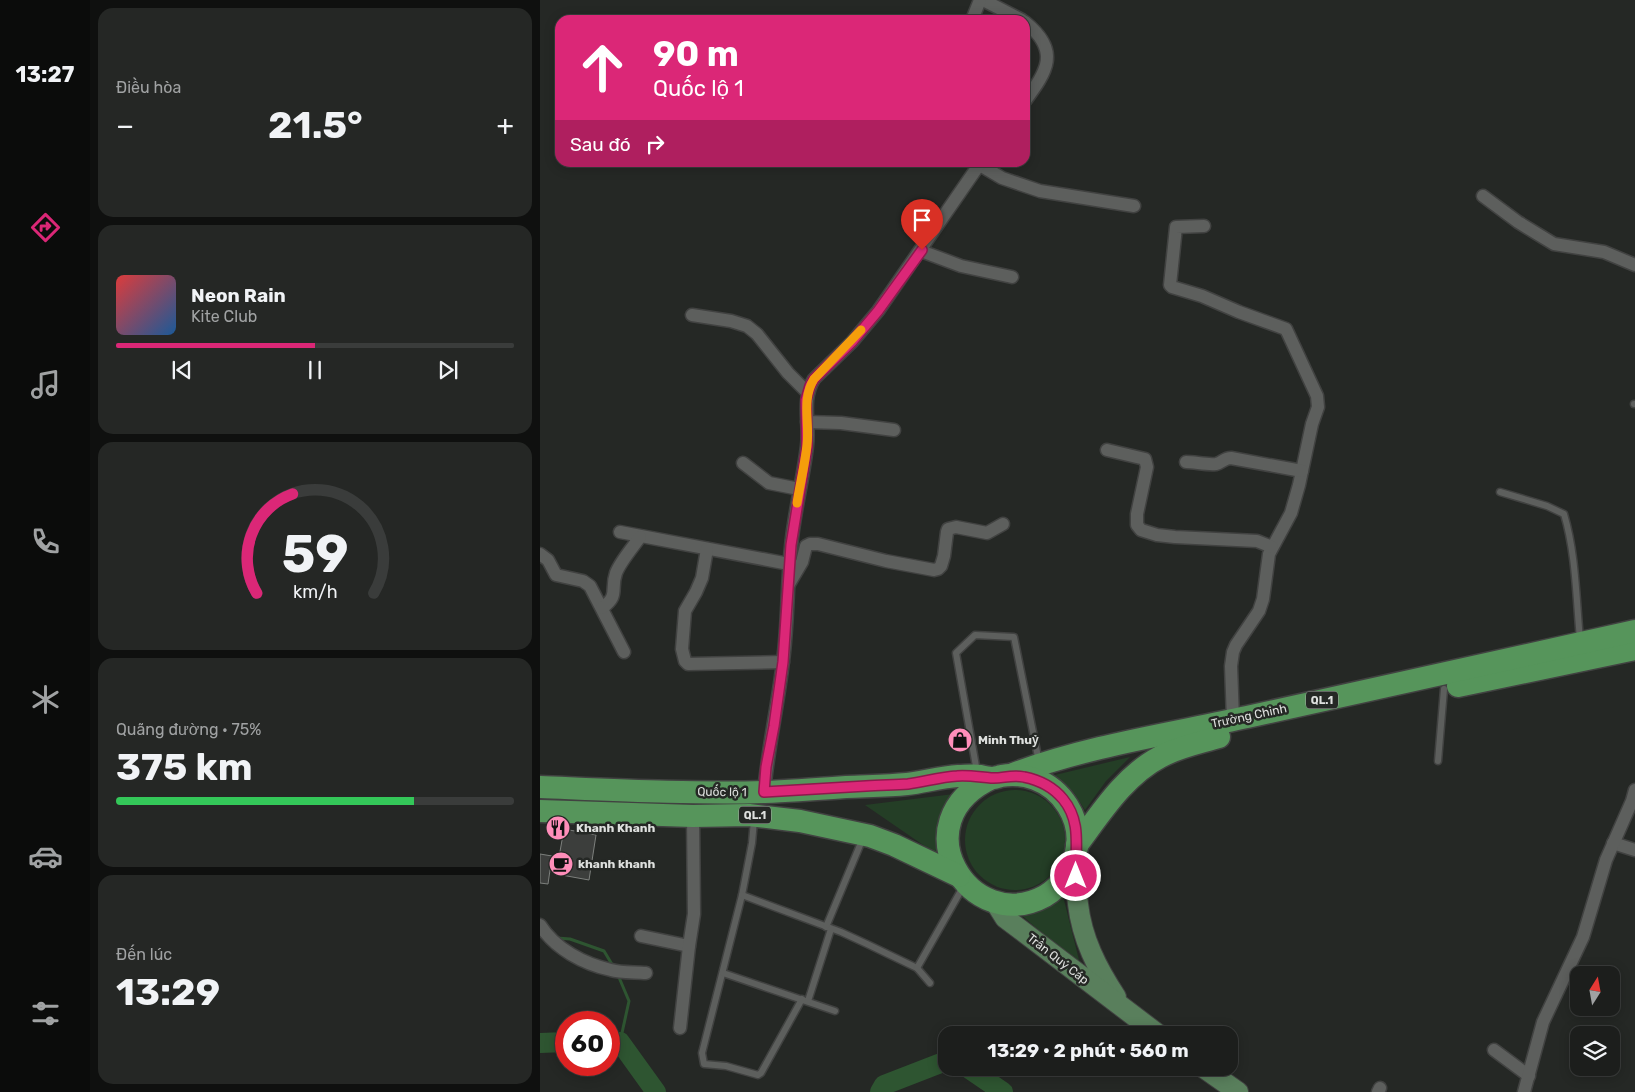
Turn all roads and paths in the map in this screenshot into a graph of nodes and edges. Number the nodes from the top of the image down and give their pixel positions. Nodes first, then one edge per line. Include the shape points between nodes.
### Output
1 (982, 0) edge
2 (974, 15) edge
3 (1012, 15) edge
4 (1030, 26) edge
5 (1030, 94) edge
6 (979, 167) edge
7 (986, 167) edge
8 (1483, 196) dead end
9 (1134, 206) dead end
10 (1204, 226) dead end
11 (922, 250) junction
12 (1635, 265) edge
13 (1012, 277) dead end
14 (692, 315) dead end
15 (808, 393) junction
16 (807, 422) junction
17 (894, 430) dead end
18 (1107, 450) dead end
19 (1186, 462) dead end
20 (743, 463) dead end
21 (1302, 471) junction
22 (799, 490) junction
23 (1500, 492) dead end
24 (1002, 524) dead end
25 (620, 532) dead end
26 (640, 537) junction
27 (1272, 547) junction
28 (707, 549) junction
29 (540, 554) edge
30 (790, 564) junction
31 (788, 586) junction
32 (602, 608) junction
33 (1635, 630) edge
34 (1580, 643) junction
35 (1635, 648) edge
36 (624, 652) dead end
37 (783, 662) junction
38 (1444, 689) junction
39 (1233, 720) junction
40 (1438, 761) dead end
41 (1039, 765) junction
42 (993, 776) junction
43 (540, 788) edge
44 (1635, 790) edge
45 (764, 792) junction
46 (540, 811) edge
47 (754, 815) junction
48 (693, 816) junction
49 (865, 834) junction
50 (1613, 843) junction
51 (1635, 850) edge
52 (1076, 851) junction
53 (962, 879) junction
54 (742, 895) junction
55 (995, 902) junction
56 (540, 925) edge
57 (829, 928) junction
58 (641, 936) dead end
59 (689, 946) junction
60 (917, 968) junction
61 (646, 973) dead end
62 (723, 973) junction
63 (930, 983) dead end
64 (805, 1000) junction
65 (836, 1011) dead end
66 (1126, 1011) junction
67 (1147, 1026) edge
68 (680, 1028) dead end
69 (1494, 1050) dead end
70 (1215, 1076) edge
71 (1528, 1076) junction
72 (1238, 1092) edge
73 (1524, 1092) edge

1 - 2 street
1 - 3 street
4 - 5 street via 1042,40 1047,63 1043,76
6 - 11 street
7 - 9 street via 1002,178 1040,191
8 - 12 street via 1554,244 1604,252
10 - 21 street via 1176,227 1170,285 1222,303 1288,332 1319,401
11 - 13 street via 961,266
11 - 15 street via 878,311 814,379
14 - 15 street via 746,326 757,334
15 - 16 street
16 - 17 street
16 - 22 street via 807,447
18 - 27 street via 1145,459 1147,467 1136,520 1146,533 1258,541
19 - 21 street via 1215,464 1231,458
20 - 22 street via 769,483
21 - 27 street via 1292,513
22 - 30 street
23 - 34 lane via 1564,514
24 - 31 street via 987,534 956,526 948,529 942,562 934,570 810,544 806,546 802,562
25 - 26 street
26 - 28 street
26 - 32 street via 616,573 611,601
27 - 39 street via 1259,611 1233,652
28 - 30 street
28 - 37 street via 702,578 685,611 684,661 688,664
29 - 32 street via 548,560 556,575 588,583
30 - 31 street
31 - 37 street
32 - 36 street
33 - 34 highway, Trường Chinh / QL.1
34 - 39 highway, Trường Chinh / QL.1
35 - 38 highway, Trường Chinh / QL.1
37 - 45 street
38 - 40 lane
38 - 52 highway, Trường Chinh / QL.1 via 1219,737 1161,756 1135,775 1115,796
39 - 41 highway, Trường Chinh / QL.1 via 1088,751
41 - 42 highway, Trường Chinh / QL.1
41 - 42 lane via 1014,638 975,635 956,653
42 - 45 highway, Quốc lộ 1 / QL.1 via 955,776 906,784
42 - 52 highway, QL.1 via 1023,776 1045,784 1064,800 1075,821
42 - 53 highway, QL.1 via 967,794 951,818 948,848
43 - 45 highway, Quốc lộ 1 / QL.1
44 - 50 street
46 - 48 highway, Quốc lộ 1 / QL.1
47 - 48 highway, Quốc lộ 1 / QL.1
47 - 49 highway, Quốc lộ 1 / QL.1
47 - 54 lane
48 - 59 street via 694,914
49 - 53 highway, Quốc lộ 1 / QL.1
49 - 57 lane
50 - 51 street
50 - 71 street via 1583,938 1543,1022
52 - 55 highway, QL.1 via 1064,880 1045,896 1021,904
52 - 66 main road, Trần Quý Cáp via 1078,906 1087,944 1097,968
53 - 55 highway, QL.1 via 979,895
53 - 60 lane
54 - 57 lane
54 - 62 lane
55 - 66 main road, Trần Quý Cáp via 1005,918
56 - 61 street via 568,952 597,966
57 - 60 lane
57 - 64 lane
58 - 59 street
59 - 68 street
60 - 63 lane
62 - 64 lane
62 - 64 lane via 702,1053 704,1064 758,1075
64 - 65 lane
66 - 67 main road, Trần Quý Cáp
69 - 71 street
70 - 72 main road
71 - 73 street

